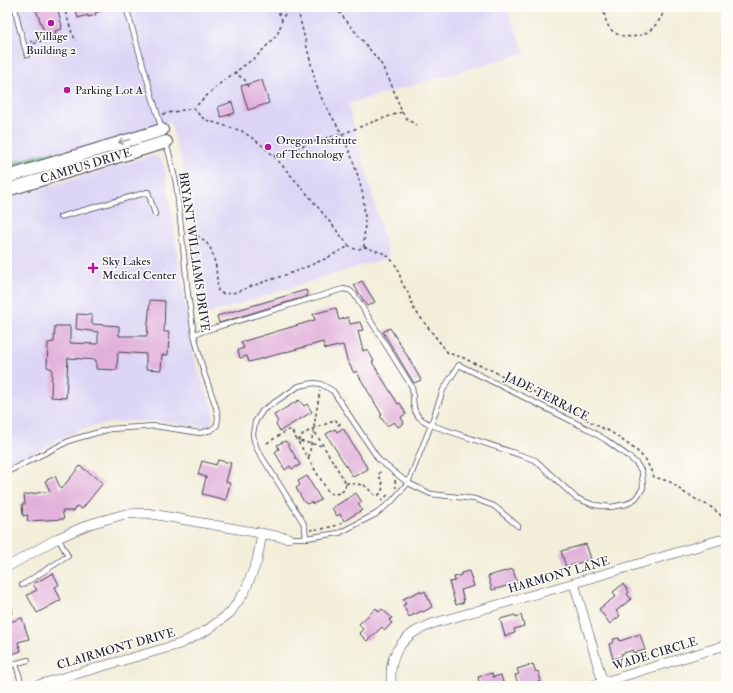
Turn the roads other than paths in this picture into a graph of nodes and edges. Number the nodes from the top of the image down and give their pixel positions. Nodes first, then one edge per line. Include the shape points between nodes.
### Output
1 (15, 7) edge
2 (126, 7) edge
3 (27, 55) dead end
4 (162, 130) junction
5 (166, 142) junction
6 (63, 160) junction
7 (67, 172) junction
8 (7, 177) edge
9 (7, 190) edge
10 (155, 214) dead end
11 (60, 217) dead end
12 (194, 334) junction
13 (432, 425) junction
14 (7, 472) edge
15 (408, 483) junction
16 (518, 526) dead end
17 (262, 533) junction
18 (58, 538) junction
19 (288, 538) joint
20 (306, 538) junction
21 (726, 538) edge
22 (7, 567) edge
23 (574, 584) junction
24 (22, 585) dead end
25 (7, 600) edge
26 (10, 611) dead end
27 (726, 645) edge
28 (28, 660) dead end
29 (16, 664) junction
30 (7, 666) edge
31 (603, 682) junction
32 (22, 686) edge
33 (34, 686) edge
34 (392, 686) edge
35 (591, 686) edge

1 - 3 lane
2 - 4 lane, BRYANT WILLIAMS DRIVE
4 - 5 lane, BRYANT WILLIAMS DRIVE
4 -> 6 street, CAMPUS DRIVE
5 - 7 street, CAMPUS DRIVE
5 - 12 lane, BRYANT WILLIAMS DRIVE via 176,183
6 - 7 lane
6 - 8 street, CAMPUS DRIVE
7 - 9 street, CAMPUS DRIVE
10 - 11 lane via 148,192
12 - 13 lane via 343,289 349,290 412,386 416,414
12 - 14 lane, BRYANT WILLIAMS DRIVE via 218,417 217,425 211,430 200,432 155,426 110,429 71,440
13 - 13 lane, JADE TERRACE via 535,460 576,498 594,505 611,507 628,504 643,488 642,472 636,463 606,440 459,365 443,390
13 - 15 lane
15 - 16 lane via 431,494 475,499 494,506
15 - 20 lane via 376,514 339,533
15 - 20 lane via 379,460 333,391 321,384 300,386 263,410 255,422 253,434 257,449 303,522
17 - 18 street via 146,513 125,514 90,524
17 - 19 street
17 - 33 street, CLAIRMONT DRIVE via 257,561 245,591 230,613 207,630 180,644
18 - 22 street
18 - 24 lane via 68,556
19 - 20 lane
21 - 23 street, HARMONY LANE
23 - 31 street
23 - 34 street, HARMONY LANE via 431,624 416,632 402,642 393,658 390,675
25 - 26 lane
27 - 31 street, WADE CIRCLE
28 - 29 lane
29 - 30 lane
29 - 32 lane
31 - 35 street, WADE CIRCLE

